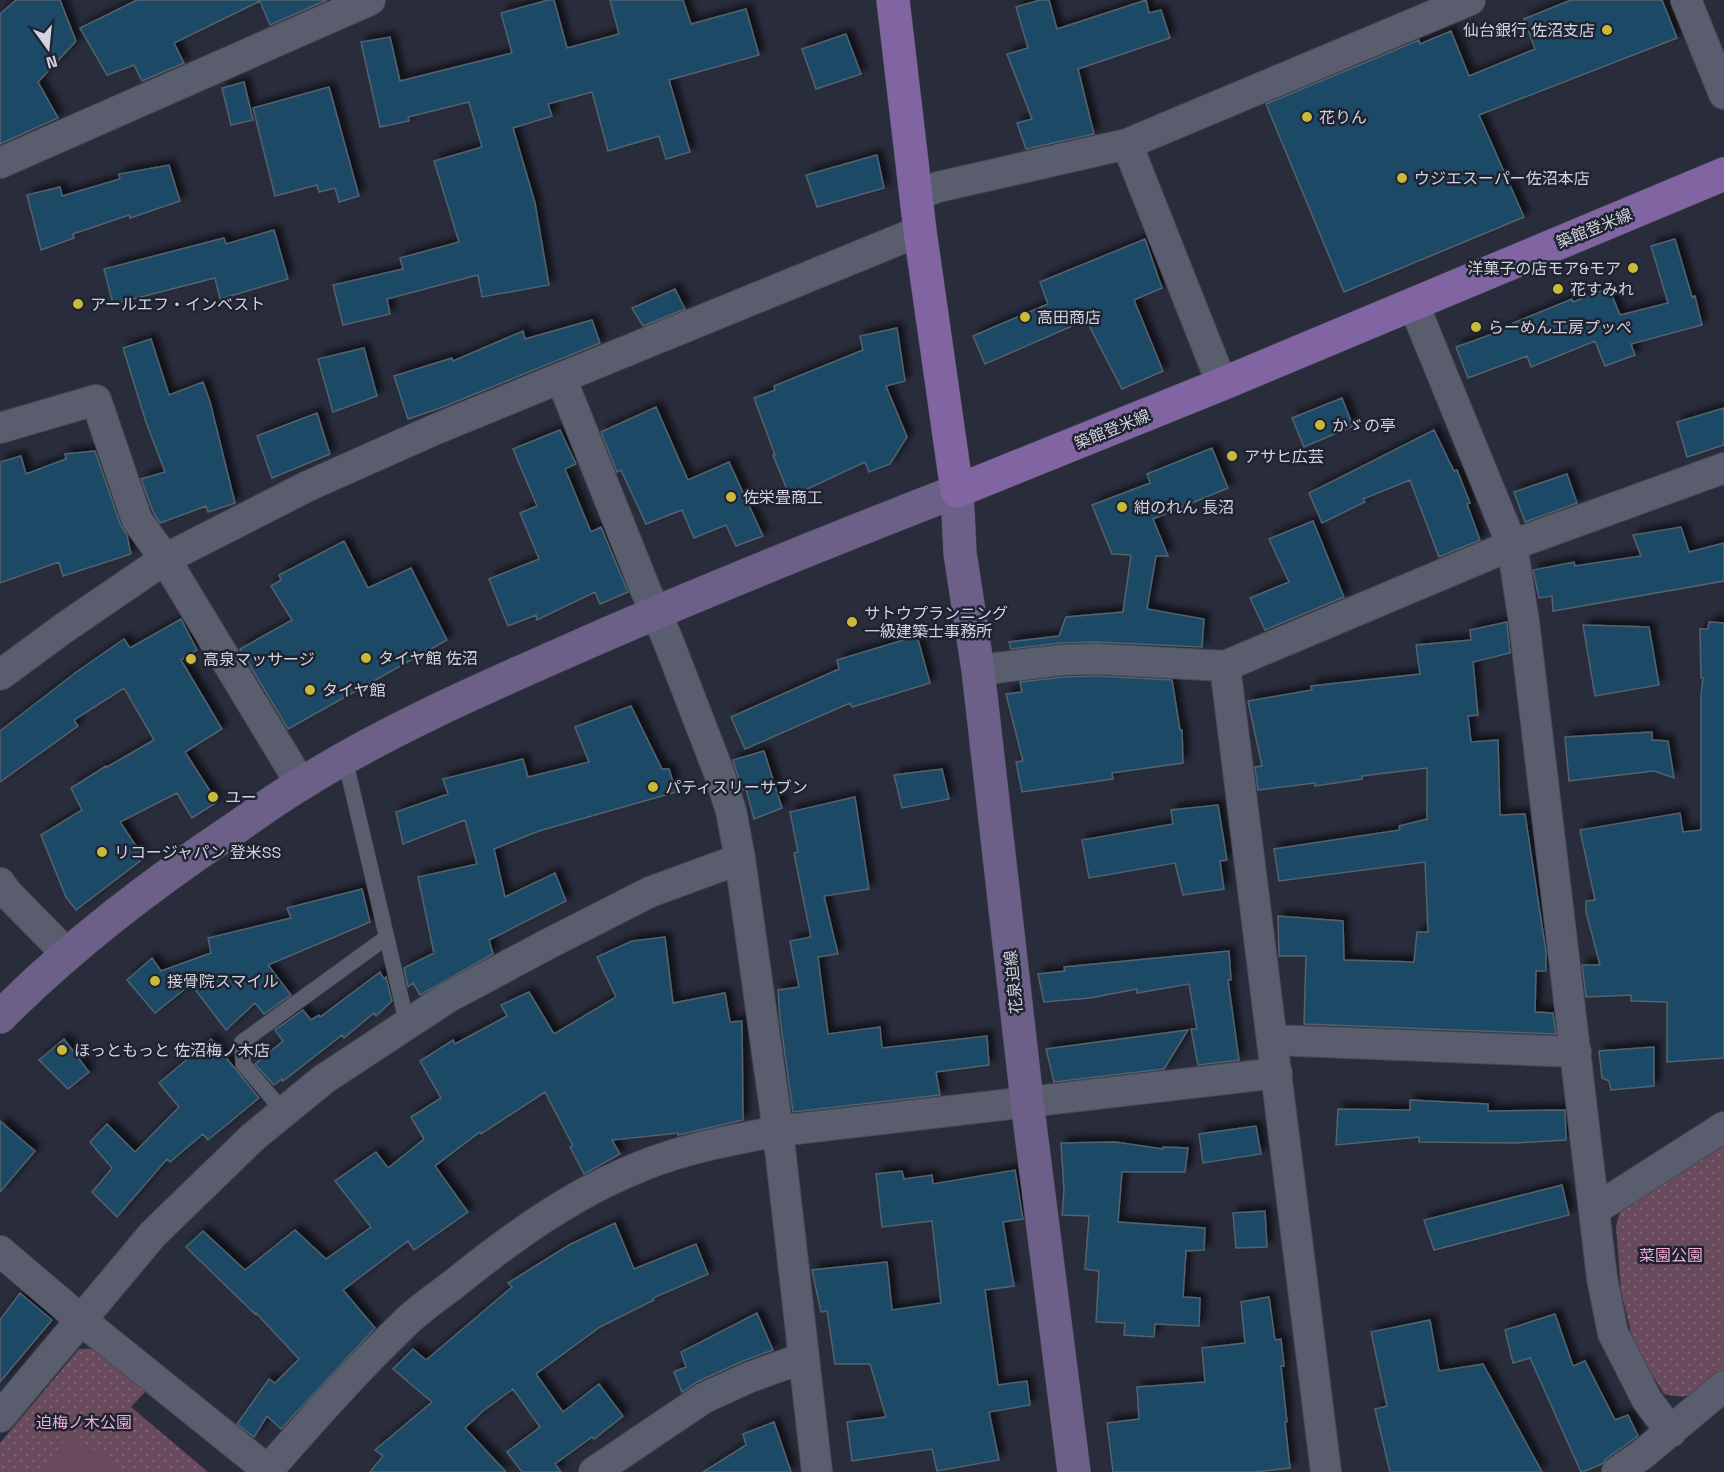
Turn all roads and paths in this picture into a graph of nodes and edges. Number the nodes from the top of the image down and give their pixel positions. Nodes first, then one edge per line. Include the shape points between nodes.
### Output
1 (370, 0) edge
2 (893, 0) edge
3 (1470, 0) edge
4 (1686, 0) edge
5 (1724, 93) edge
6 (1127, 144) junction
7 (0, 163) edge
8 (1724, 174) edge
9 (917, 195) junction
10 (920, 231) junction
11 (1413, 303) junction
12 (561, 378) junction
13 (1222, 384) junction
14 (0, 428) edge
15 (1724, 468) edge
16 (957, 492) junction
17 (1512, 545) junction
18 (165, 559) junction
19 (656, 612) junction
20 (1225, 666) junction
21 (978, 670) junction
22 (0, 675) edge
23 (345, 759) junction
24 (301, 784) junction
25 (740, 859) junction
26 (0, 883) edge
27 (387, 937) junction
28 (68, 955) junction
29 (0, 1017) edge
30 (407, 1024) junction
31 (1272, 1040) junction
32 (1576, 1052) junction
33 (1276, 1073) junction
34 (1027, 1101) junction
35 (284, 1112) junction
36 (1724, 1127) edge
37 (778, 1131) junction
38 (1594, 1210) junction
39 (0, 1251) edge
40 (81, 1320) junction
41 (802, 1358) junction
42 (1724, 1386) edge
43 (0, 1417) edge
44 (1671, 1432) junction
45 (269, 1471) edge
46 (594, 1472) edge
47 (817, 1472) edge
48 (1074, 1472) edge
49 (1326, 1472) edge
50 (1617, 1472) edge

1 - 7 street
2 - 9 main road
3 - 6 street
4 - 5 street
6 - 9 street
6 - 13 street
8 - 11 main road, 築館登米線
9 - 10 main road
10 - 12 street
10 - 16 main road
11 - 13 main road, 築館登米線
11 - 17 street
12 - 18 street via 308,486
12 - 19 street
13 - 16 main road, 築館登米線
14 - 18 street via 96,400 136,520
15 - 17 street
16 - 19 street
16 - 21 street, 花泉迫線 via 960,553
17 - 20 street
17 - 32 street
18 - 22 street
18 - 24 street
19 - 23 street via 437,710
19 - 25 street via 718,770
20 - 21 street via 1097,658
20 - 31 street
21 - 34 street, 花泉迫線
23 - 24 street
23 - 27 lane
24 - 28 street via 207,847
25 - 30 street via 650,892 447,998
25 - 37 street
26 - 28 street
27 - 30 lane
27 - 35 lane via 242,1042 243,1064
28 - 29 street
30 - 35 street via 324,1079
31 - 32 street
31 - 33 street
32 - 38 street
33 - 34 street
33 - 49 street
34 - 37 street
34 - 48 street, 花泉迫線
35 - 40 street via 153,1234
36 - 38 street
37 - 41 street
37 - 45 street via 714,1143 650,1163 552,1212 405,1322 315,1416
38 - 44 street via 1613,1333 1647,1400
39 - 40 street
40 - 43 street
40 - 45 street
41 - 46 street via 704,1398
41 - 47 street
42 - 44 street
44 - 50 street

